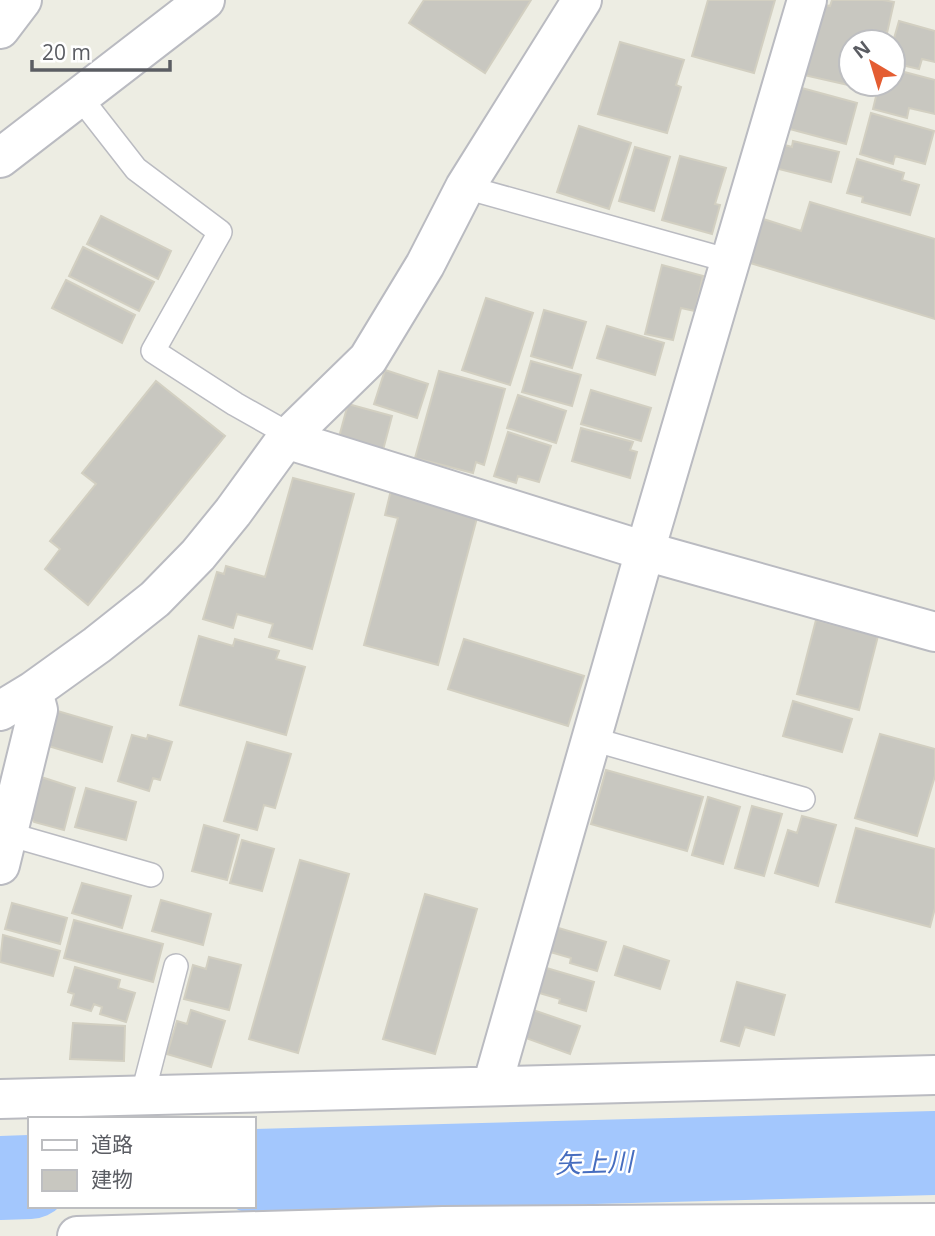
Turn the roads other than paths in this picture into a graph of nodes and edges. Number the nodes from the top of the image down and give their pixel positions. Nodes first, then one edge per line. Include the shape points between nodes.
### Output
1 (22, 0) edge
2 (205, 0) edge
3 (582, 0) edge
4 (807, 0) edge
5 (0, 29) edge
6 (79, 96) junction
7 (0, 158) edge
8 (465, 187) junction
9 (730, 261) junction
10 (288, 437) junction
11 (645, 551) junction
12 (935, 632) edge
13 (33, 691) junction
14 (0, 711) edge
15 (592, 739) junction
16 (803, 799) dead end
17 (4, 849) edge
18 (150, 875) dead end
19 (176, 966) dead end
20 (935, 1075) edge
21 (492, 1086) junction
22 (142, 1097) junction
23 (0, 1100) edge
24 (935, 1223) edge
25 (442, 1231) edge
26 (77, 1236) edge

1 - 5 street
2 - 6 street
3 - 8 street
4 - 9 street
6 - 7 street
6 - 10 lane via 136,169 220,232 153,351
8 - 9 lane
8 - 10 street via 368,359
9 - 11 street
10 - 11 street
10 - 13 street via 198,555 155,598
11 - 12 street
11 - 15 street
13 - 14 street
13 - 17 street via 38,710
15 - 16 lane
15 - 21 street
17 - 18 lane
19 - 22 lane
20 - 21 street
21 - 22 street
22 - 23 street
24 - 25 street
25 - 26 street

